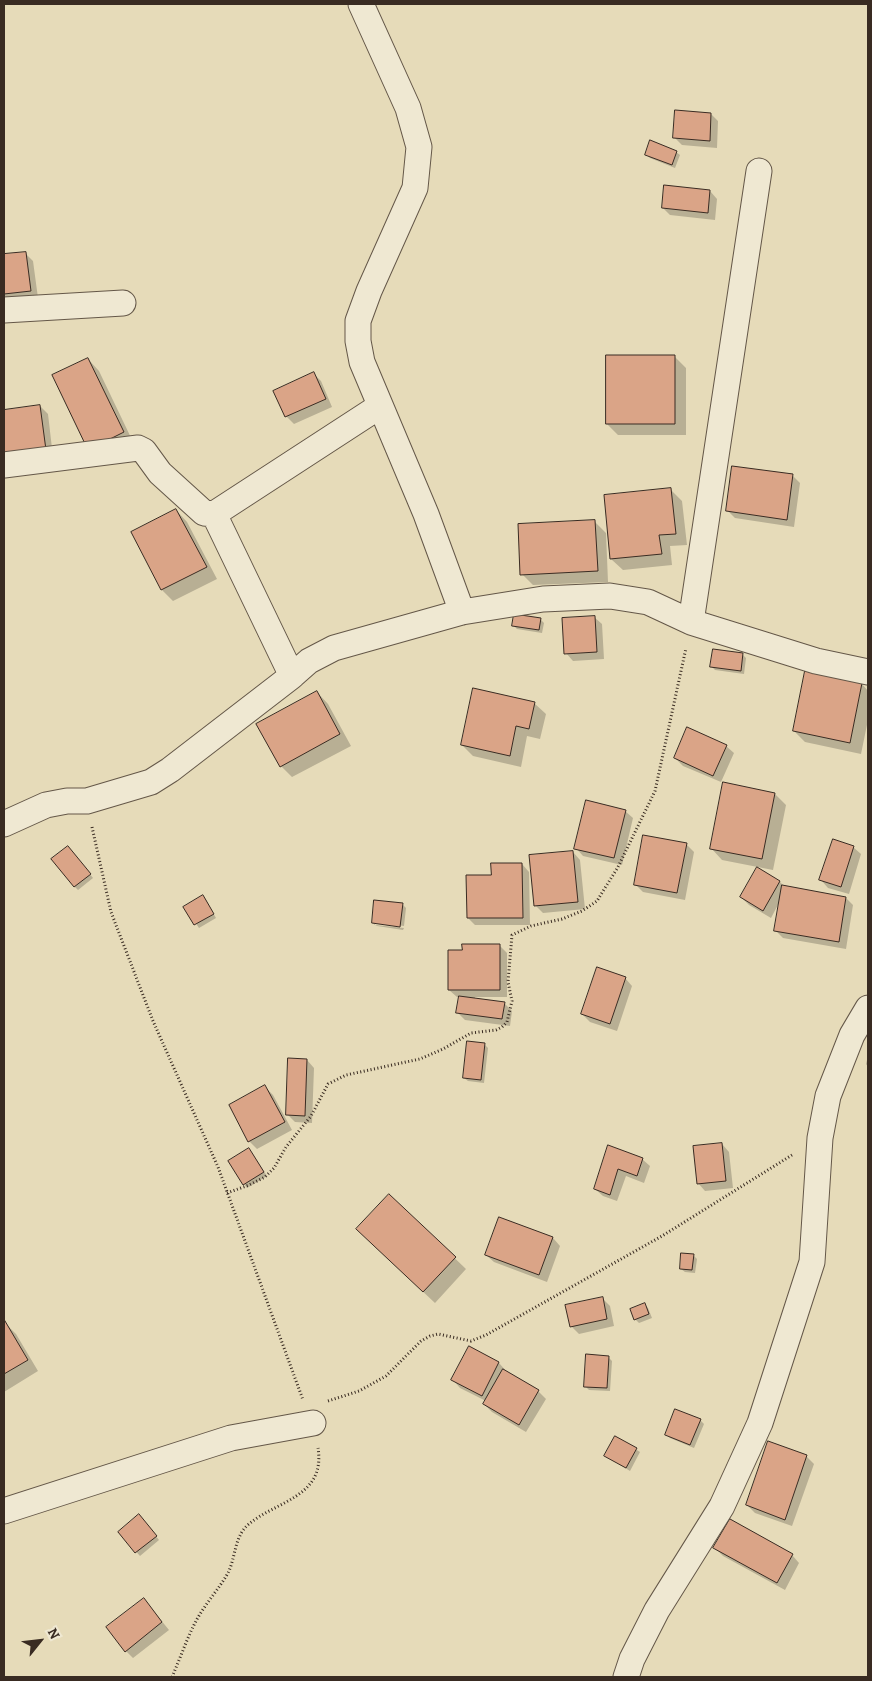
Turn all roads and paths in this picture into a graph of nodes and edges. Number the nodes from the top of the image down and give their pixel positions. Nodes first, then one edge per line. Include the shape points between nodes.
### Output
1 (361, 4) edge
2 (759, 171) dead end
3 (123, 303) dead end
4 (4, 310) edge
5 (380, 406) junction
6 (4, 465) edge
7 (214, 514) junction
8 (462, 612) junction
9 (691, 622) junction
10 (868, 672) edge
11 (292, 676) junction
12 (87, 801) junction
13 (4, 824) edge
14 (868, 1008) edge
15 (820, 1138) junction
16 (227, 1192) junction
17 (310, 1416) junction
18 (4, 1511) edge
19 (172, 1677) edge
20 (626, 1677) edge

1 - 5 street via 408,108 419,147 415,188 358,321 362,362
2 - 9 street
3 - 4 street
5 - 7 street
5 - 8 street via 426,514
6 - 7 street via 138,448 144,451 160,473 204,512
7 - 11 street
8 - 9 street via 543,599 610,596 648,602
8 - 11 street via 334,648 309,661
9 - 10 street via 816,660
9 - 16 path via 655,791 618,867 597,901 582,912 531,926 512,935 508,982 512,1001 507,1022 496,1030 471,1033 420,1059 346,1075 328,1084 311,1116 266,1177
11 - 12 street via 151,782
12 - 13 street via 46,805
12 - 16 path via 111,912 153,1022
14 - 15 street via 852,1034 828,1096
15 - 17 path via 662,1236 486,1335 470,1340 438,1334 430,1336 386,1376
15 - 20 street via 812,1262 760,1423 722,1506 657,1610 632,1658
16 - 17 path
17 - 18 street
17 - 19 path via 319,1451 319,1462 311,1484 302,1493 248,1524 239,1536 229,1570 196,1620

